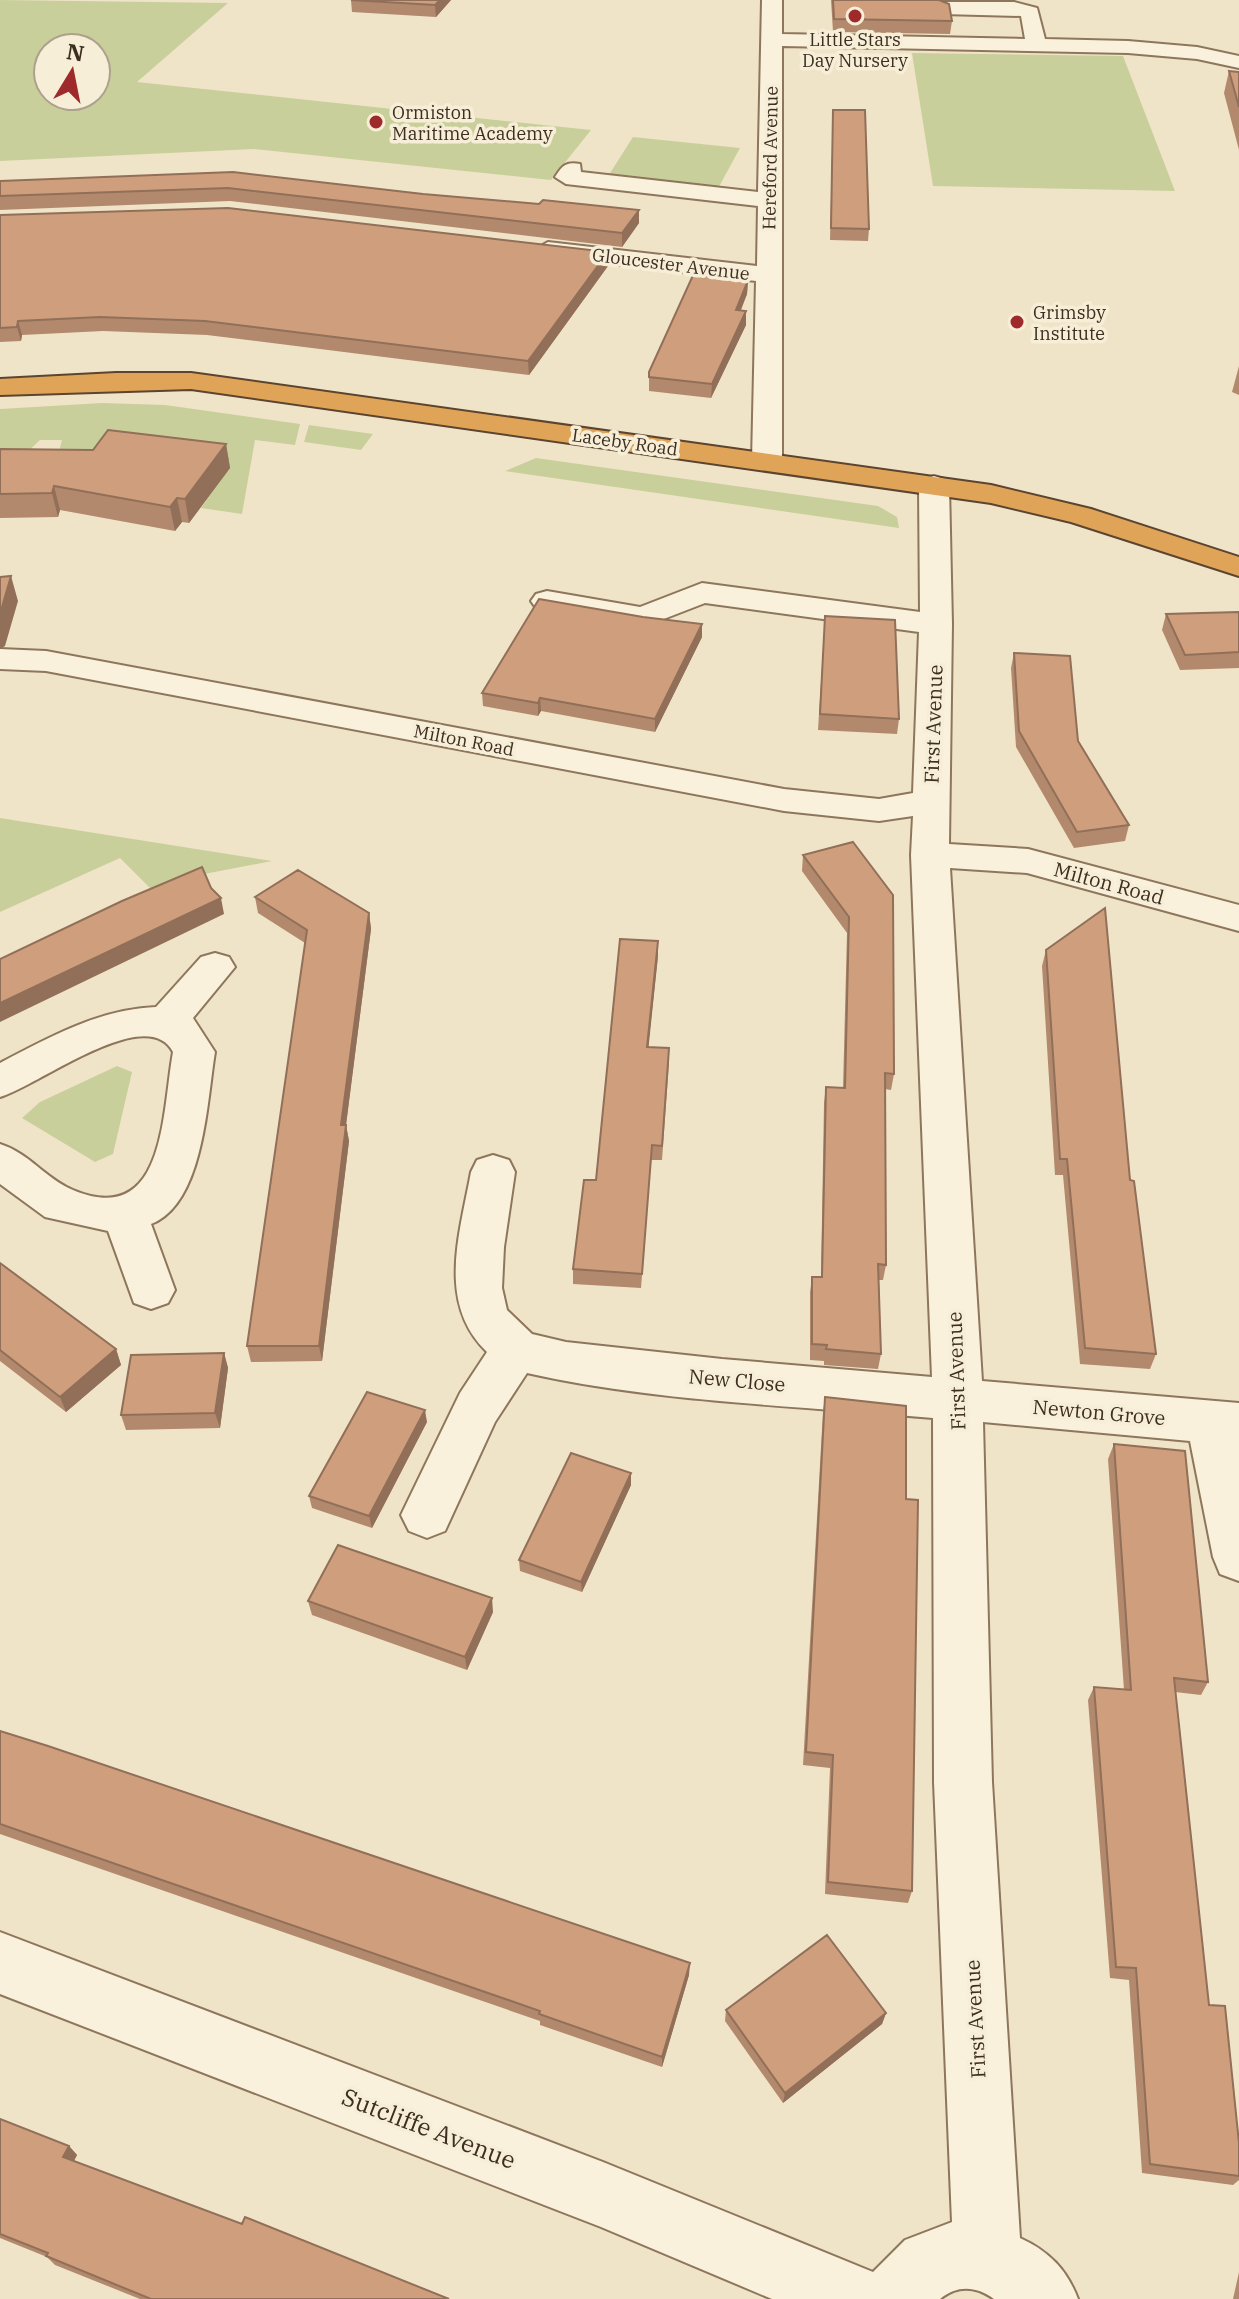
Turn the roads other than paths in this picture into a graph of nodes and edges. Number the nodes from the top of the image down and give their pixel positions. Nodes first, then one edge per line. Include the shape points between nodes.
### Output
1 (772, 0) edge
2 (942, 8) edge
3 (959, 30) dead end
4 (1090, 31) dead end
5 (1036, 38) junction
6 (771, 40) junction
7 (1239, 62) edge
8 (572, 169) dead end
9 (769, 200) junction
10 (522, 246) edge
11 (768, 275) junction
12 (0, 387) edge
13 (767, 461) junction
14 (934, 485) junction
15 (1239, 567) edge
16 (547, 601) edge
17 (936, 624) junction
18 (0, 659) edge
19 (929, 802) junction
20 (930, 855) junction
21 (1239, 918) edge
22 (215, 967) dead end
23 (165, 1023) junction
24 (0, 1082) edge
25 (0, 1161) edge
26 (493, 1172) dead end
27 (125, 1215) junction
28 (151, 1290) dead end
29 (517, 1351) junction
30 (958, 1400) junction
31 (1225, 1423) edge
32 (427, 1515) dead end
33 (1239, 1557) edge
34 (0, 1963) edge
35 (987, 2257) junction
36 (855, 2299) edge
37 (895, 2299) edge
38 (1044, 2299) edge

1 - 6 street, Hereford Avenue
2 - 5 street via 1030,12
3 - 5 street
4 - 5 street
5 - 6 street
5 - 7 street via 1197,53
6 - 9 street, Hereford Avenue
8 - 9 street via 566,177
9 - 11 street, Hereford Avenue
10 - 11 street, Gloucester Avenue
11 - 13 street, Hereford Avenue
12 - 13 highway, Laceby Road via 191,381
13 - 14 highway, Laceby Road
14 - 15 highway, Laceby Road via 1065,511
14 - 17 street, First Avenue
16 - 17 street via 643,617 702,593
17 - 19 street, First Avenue
18 - 19 street, Milton Road via 46,661 784,800 879,810
19 - 20 street, First Avenue
20 - 21 street, Milton Road via 1028,861
20 - 30 street, First Avenue
22 - 23 street
23 - 24 street via 146,1020 105,1028
23 - 27 street via 191,1039 194,1052 175,1165 157,1198
25 - 27 street via 61,1205
26 - 29 street via 479,1301 487,1320
27 - 28 street
29 - 30 street, New Close via 566,1362
29 - 32 street via 487,1392
30 - 31 street, Newton Grove
30 - 35 street, First Avenue via 963,1782
31 - 33 street
34 - 36 street, Sutcliffe Avenue via 603,2195
35 - 37 street via 939,2258 911,2274
35 - 38 street via 1006,2265

